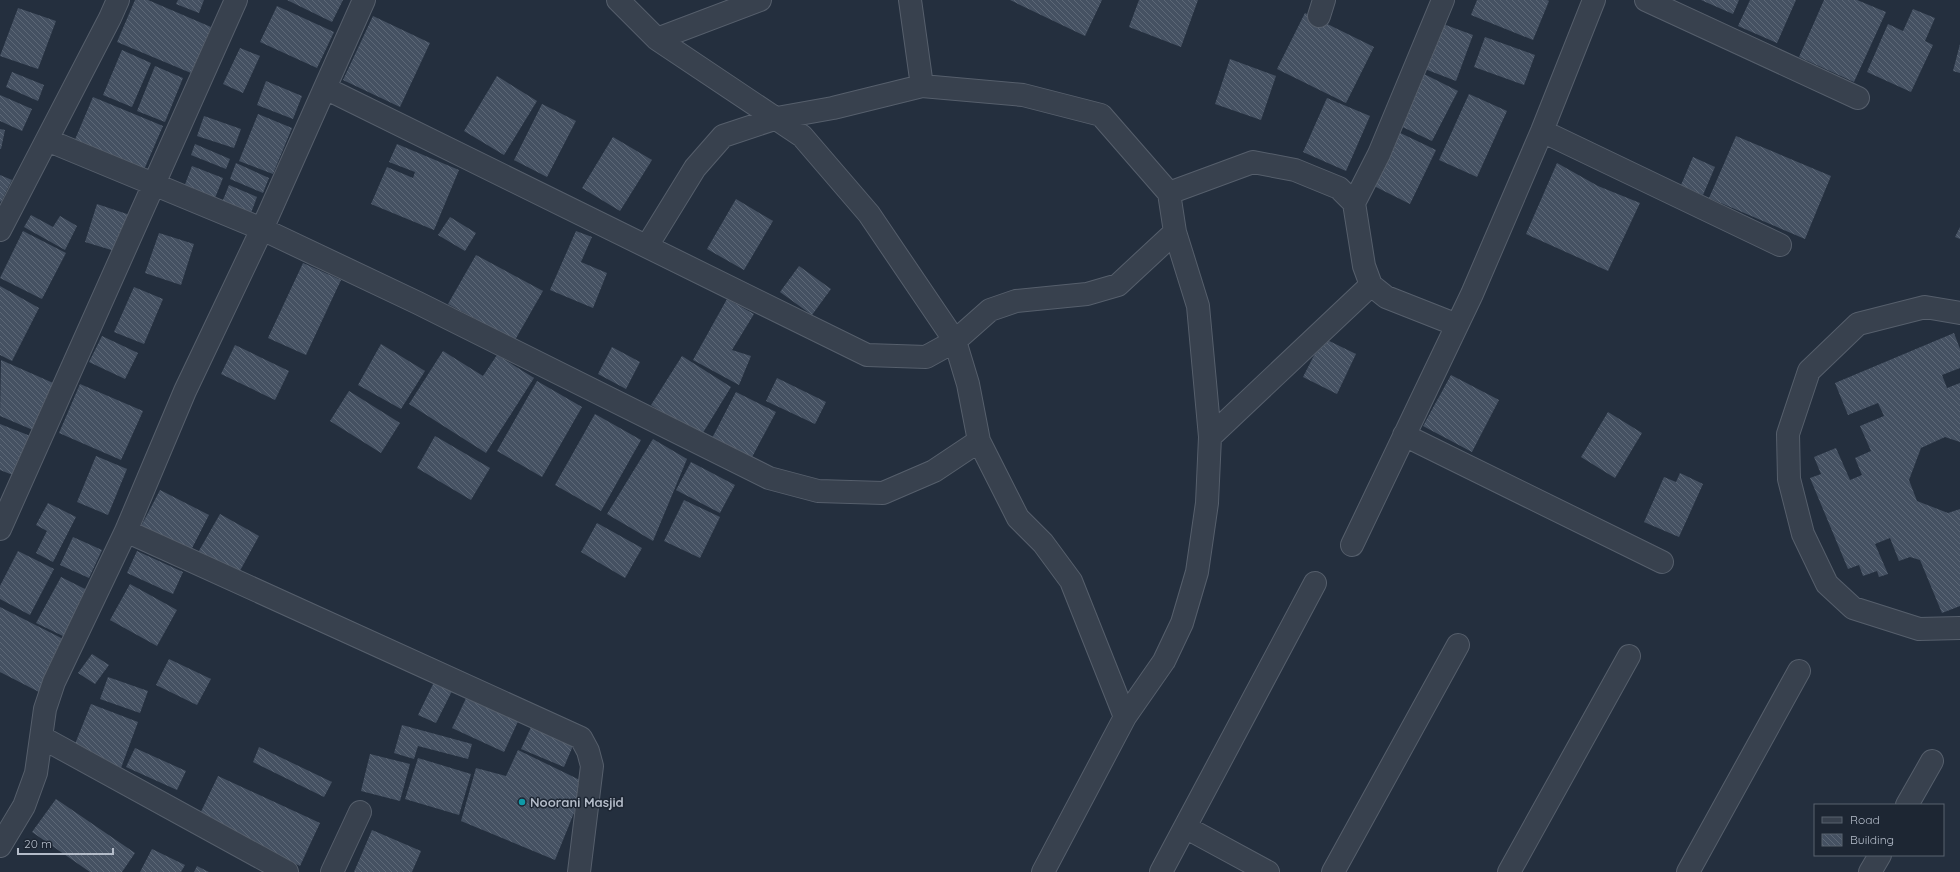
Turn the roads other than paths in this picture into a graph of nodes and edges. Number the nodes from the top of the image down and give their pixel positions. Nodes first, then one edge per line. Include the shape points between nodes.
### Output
1 (118, 0) edge
2 (236, 0) edge
3 (364, 0) edge
4 (618, 0) edge
5 (760, 0) edge
6 (910, 0) edge
7 (1443, 0) edge
8 (1594, 0) edge
9 (1646, 0) edge
10 (656, 39) junction
11 (922, 86) junction
12 (325, 88) junction
13 (1858, 98) dead end
14 (777, 118) junction
15 (1542, 131) junction
16 (47, 140) junction
17 (154, 185) junction
18 (1169, 193) junction
19 (1354, 203) junction
20 (262, 229) junction
21 (0, 230) edge
22 (1175, 232) junction
23 (1780, 245) dead end
24 (647, 246) junction
25 (1371, 285) junction
26 (935, 312) junction
27 (1960, 313) edge
28 (1457, 325) junction
29 (954, 341) junction
30 (926, 357) junction
31 (1404, 435) junction
32 (1210, 437) junction
33 (979, 441) junction
34 (0, 528) edge
35 (126, 531) junction
36 (1352, 545) dead end
37 (1662, 562) dead end
38 (1315, 583) dead end
39 (1960, 628) edge
40 (1458, 645) dead end
41 (1629, 656) dead end
42 (1799, 671) dead end
43 (1125, 717) junction
44 (41, 736) junction
45 (1932, 761) dead end
46 (1908, 804) edge
47 (360, 812) dead end
48 (1185, 827) junction
49 (0, 846) edge
50 (1879, 856) edge
51 (287, 872) edge
52 (332, 872) edge
53 (579, 872) edge
54 (1043, 872) edge
55 (1161, 872) edge
56 (1268, 872) edge
57 (1332, 872) edge
58 (1509, 872) edge
59 (1688, 872) edge
60 (1870, 872) edge

1 - 16 street
2 - 17 street
3 - 12 street
4 - 10 street
5 - 10 street
6 - 11 street
7 - 19 street via 1379,154
8 - 15 street
9 - 13 street
10 - 14 street
11 - 14 street via 833,108
11 - 18 street via 1023,95 1101,116
12 - 20 street
12 - 24 street
14 - 24 street via 723,136 695,168
14 - 26 street via 802,136 869,214
15 - 23 street
15 - 28 street
16 - 17 street
16 - 21 street
17 - 20 street
17 - 34 street
18 - 19 street via 1253,162 1303,173 1339,188
18 - 22 street
19 - 25 street via 1364,266
20 - 33 street via 418,303 770,478 818,491 883,493 934,471
20 - 35 street via 185,391
22 - 29 street via 1118,285 1087,294 1016,301 990,310
22 - 32 street via 1198,306
24 - 30 street via 867,355
25 - 28 street via 1386,297
25 - 32 street
26 - 29 street
26 - 30 street
27 - 39 street via 1925,307 1858,324 1808,371 1788,434 1788,479 1803,534 1827,584 1853,608 1919,629
28 - 31 street
29 - 30 street
29 - 33 street via 968,384
31 - 36 street
31 - 37 street
32 - 43 street via 1207,502 1197,572 1184,616 1164,661
33 - 43 street via 1018,518 1043,543 1071,581
35 - 44 street via 54,682 45,709
35 - 53 street via 581,738 588,750 592,766
38 - 48 street
40 - 57 street
41 - 58 street
42 - 59 street
43 - 54 street
44 - 49 street via 36,773 24,806
44 - 51 street
45 - 46 street
47 - 52 street
48 - 55 street
48 - 56 street
50 - 60 street

